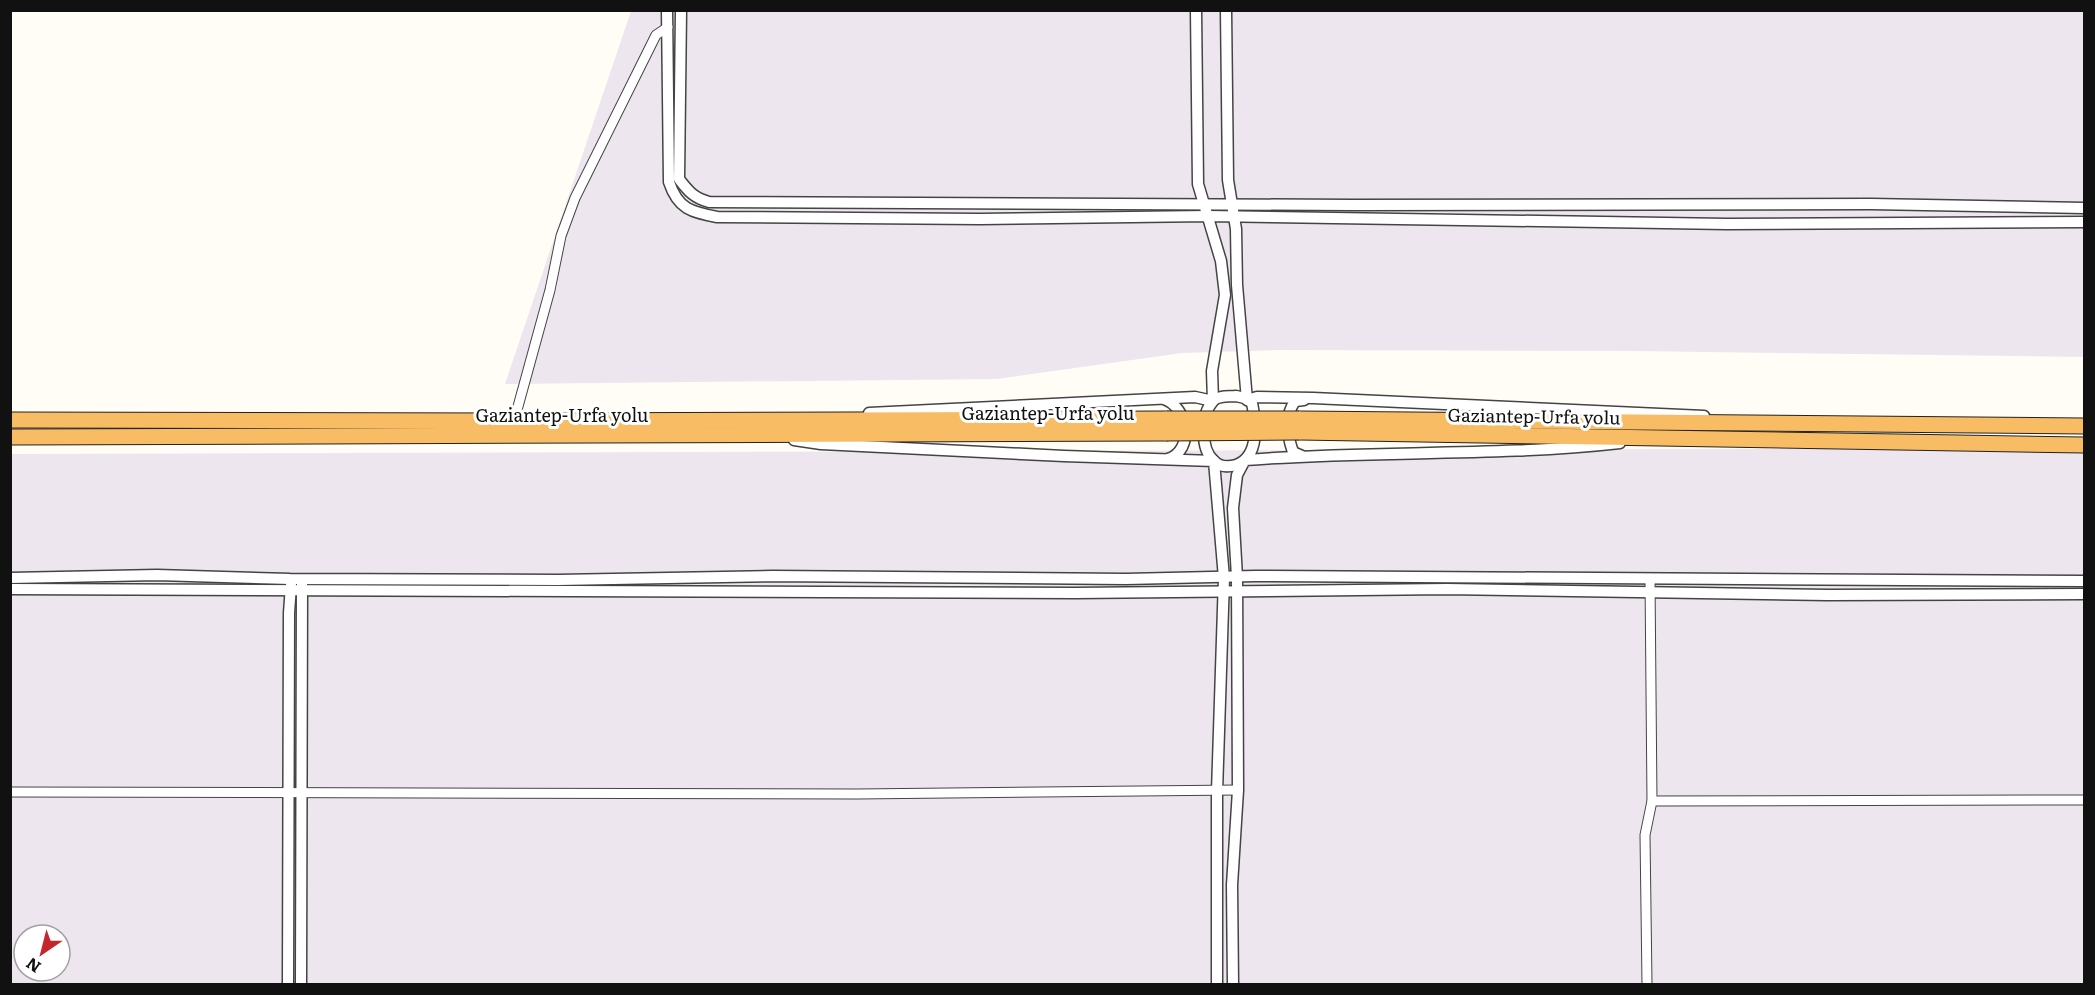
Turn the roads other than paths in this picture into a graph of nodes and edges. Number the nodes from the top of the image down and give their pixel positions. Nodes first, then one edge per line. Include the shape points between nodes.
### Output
1 (667, 10) edge
2 (681, 10) edge
3 (1196, 10) edge
4 (1226, 10) edge
5 (668, 27) junction
6 (1204, 204) junction
7 (1232, 205) junction
8 (2085, 208) edge
9 (1208, 216) junction
10 (1234, 218) junction
11 (2085, 222) edge
12 (1161, 398) junction
13 (1313, 398) junction
14 (1248, 400) junction
15 (1213, 401) junction
16 (10, 420) edge
17 (830, 420) junction
18 (514, 421) junction
19 (1765, 423) junction
20 (1167, 426) junction
21 (1299, 426) junction
22 (2085, 426) edge
23 (751, 435) junction
24 (10, 437) edge
25 (1664, 438) junction
26 (2085, 445) edge
27 (1303, 457) junction
28 (1165, 460) junction
29 (1245, 460) junction
30 (1214, 461) junction
31 (1237, 577) junction
32 (10, 578) edge
33 (1224, 578) junction
34 (1650, 579) junction
35 (2085, 581) edge
36 (294, 586) junction
37 (10, 589) edge
38 (1236, 591) junction
39 (1650, 591) junction
40 (1224, 592) junction
41 (2085, 594) edge
42 (1238, 790) junction
43 (10, 792) edge
44 (288, 792) junction
45 (300, 792) junction
46 (1217, 792) junction
47 (2085, 800) edge
48 (1652, 801) junction
49 (288, 984) edge
50 (301, 984) edge
51 (1217, 984) edge
52 (1233, 984) edge
53 (1647, 984) edge

1 - 5 street
2 - 6 street via 679,179 699,200
3 - 6 street via 1198,184
4 - 7 street
5 - 9 street via 669,182 679,203 698,214 801,218
5 - 18 street via 656,35 575,198 561,236
6 - 7 street
6 - 9 street
7 - 8 street via 1848,203
7 - 10 street
9 - 10 street
9 - 15 street via 1221,261 1225,295 1212,371
10 - 11 street via 1726,224
10 - 14 street via 1236,285
12 - 15 street
12 - 17 street via 897,411
12 - 28 street via 1178,408 1185,429 1182,448 1176,456
13 - 14 street
13 - 19 street via 1683,414
13 - 27 street via 1295,401 1287,422 1293,452
14 - 15 street via 1236,396
14 - 29 street via 1252,403 1255,429
15 - 30 street via 1204,426 1206,444
16 - 18 highway, Gaziantep-Urfa yolu
17 - 18 highway, Gaziantep-Urfa yolu
17 - 20 highway, Gaziantep-Urfa yolu
19 - 21 highway, Gaziantep-Urfa yolu
19 - 22 highway, Gaziantep-Urfa yolu
20 - 21 highway, Gaziantep-Urfa yolu, bridge
20 - 23 highway, Gaziantep-Urfa yolu
21 - 25 highway, Gaziantep-Urfa yolu
23 - 24 highway, Gaziantep-Urfa yolu
23 - 28 street via 821,444
25 - 26 highway, Gaziantep-Urfa yolu
25 - 27 street via 1519,452
27 - 29 street
28 - 30 street
29 - 30 street via 1232,466
29 - 31 street via 1237,476 1233,508
30 - 33 street
31 - 33 street
31 - 34 street
31 - 38 street
32 - 36 street via 158,575
33 - 36 street via 302,578
33 - 40 street
34 - 35 street
34 - 39 street
36 - 37 street
36 - 40 street
36 - 44 street via 289,613
36 - 45 street
38 - 39 street
38 - 40 street
38 - 42 street
39 - 41 street
39 - 48 street
40 - 46 street
42 - 46 street
42 - 52 street via 1232,885
43 - 44 street
44 - 45 street
44 - 49 street
45 - 46 street
45 - 50 street
46 - 51 street
47 - 48 street
48 - 53 street via 1645,835

